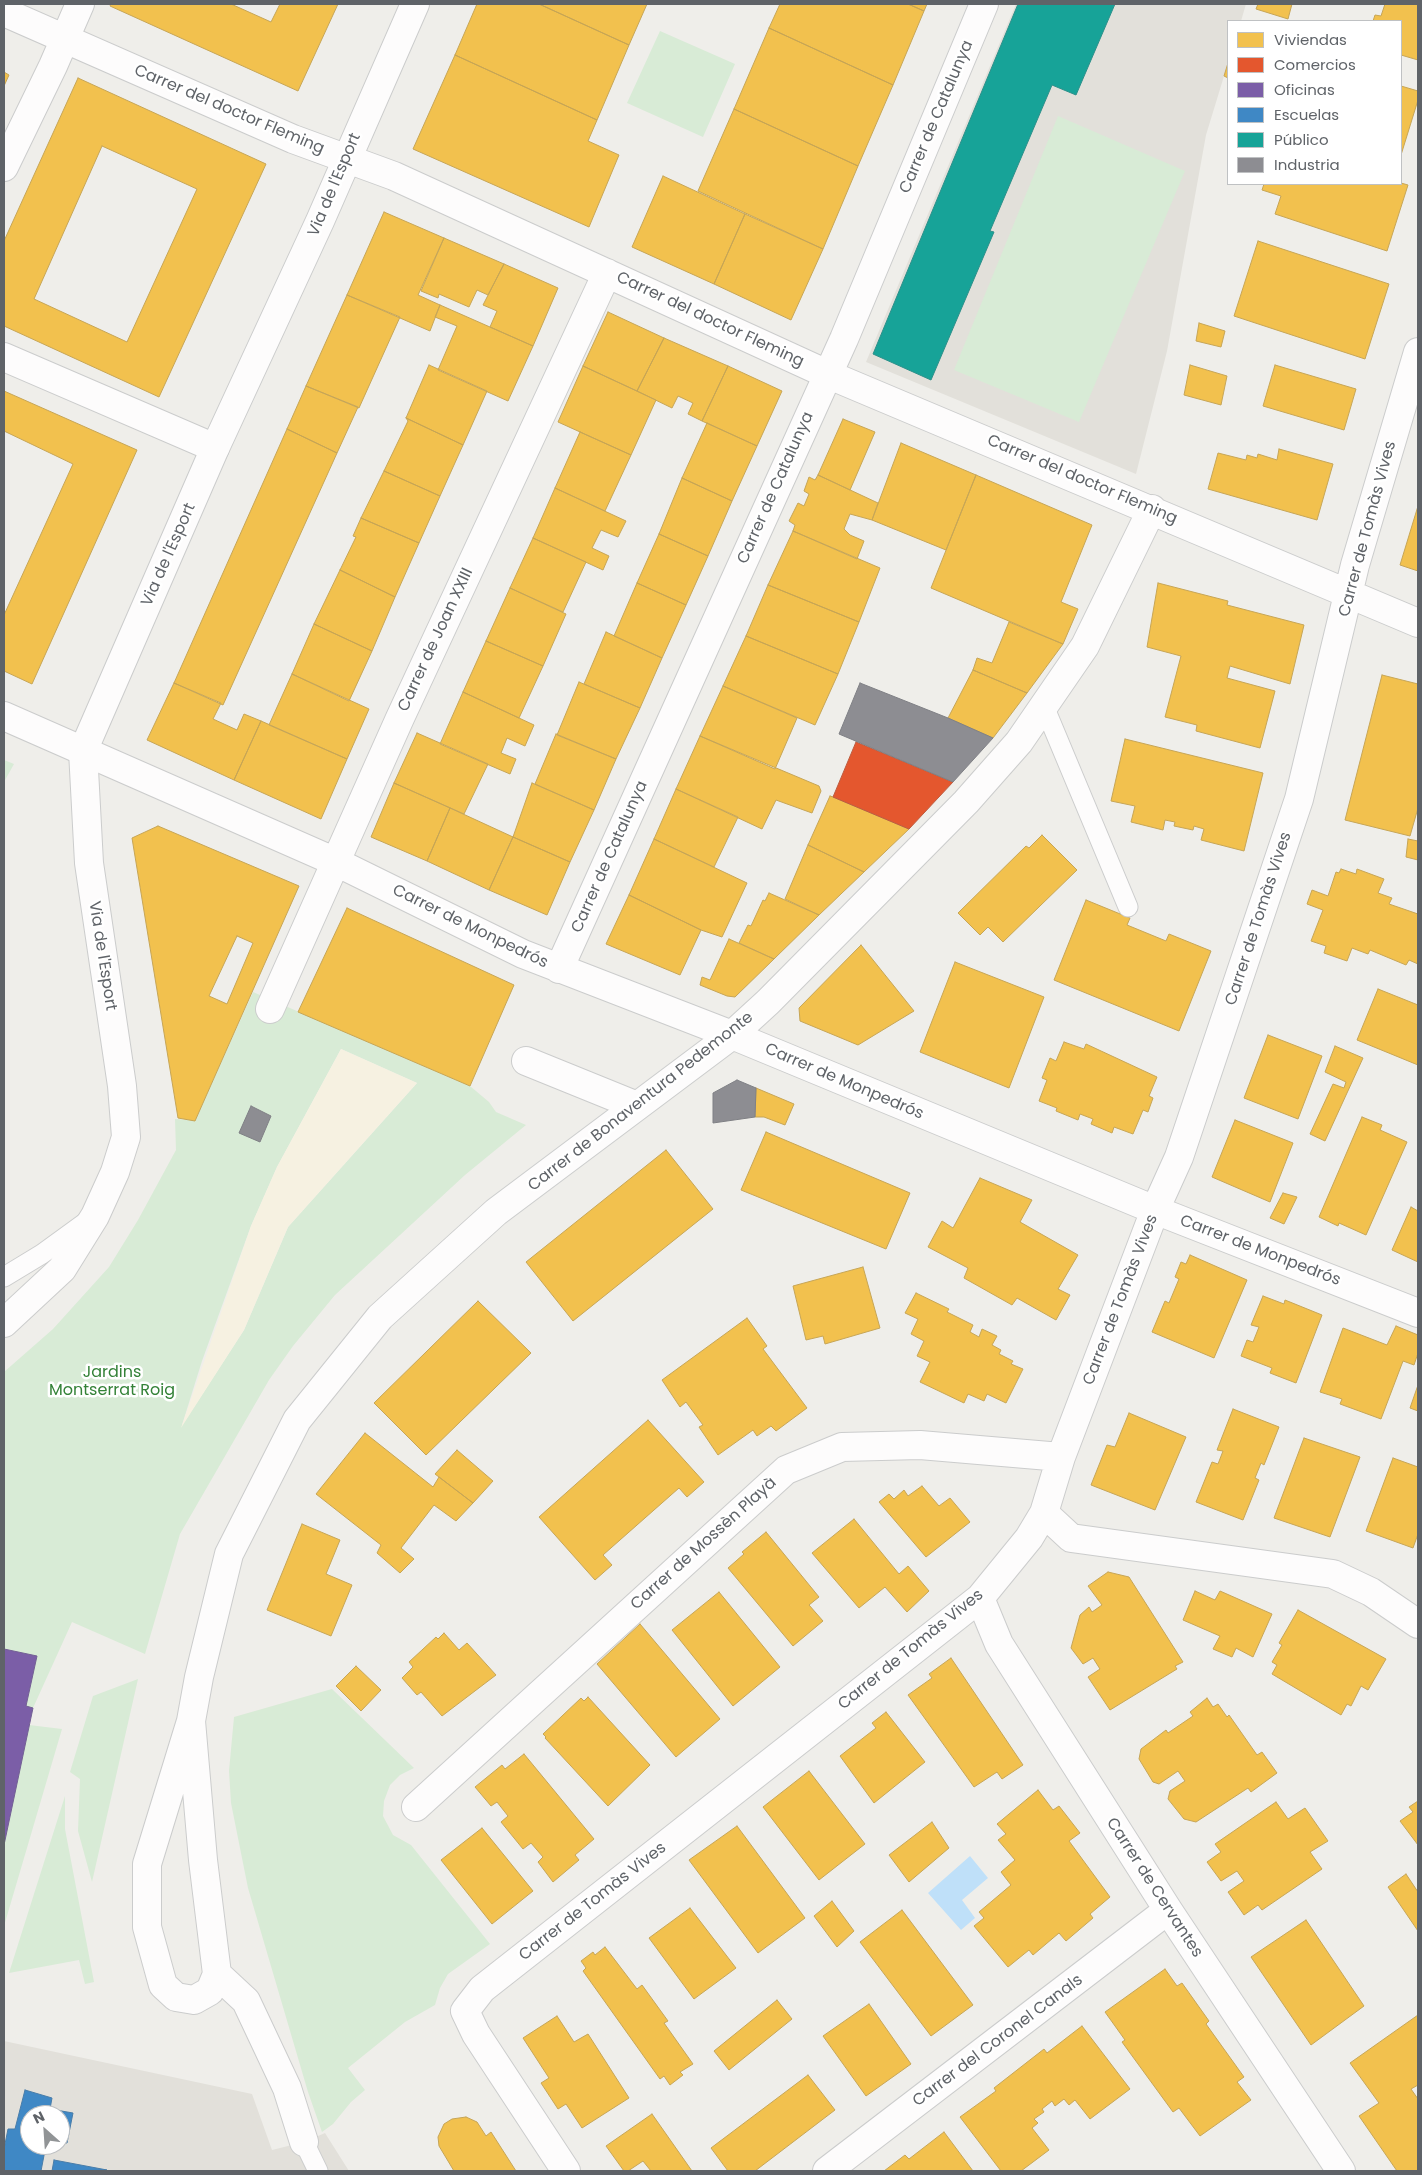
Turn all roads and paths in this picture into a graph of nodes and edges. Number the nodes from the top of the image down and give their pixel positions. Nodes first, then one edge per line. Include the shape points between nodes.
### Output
1 (80, 4) edge
2 (415, 4) edge
3 (984, 4) edge
4 (4, 12) edge
5 (64, 40) junction
6 (346, 159) junction
7 (4, 167) edge
8 (607, 273) junction
9 (1418, 352) edge
10 (4, 356) edge
11 (827, 374) junction
12 (215, 448) junction
13 (1152, 509) junction
14 (1349, 594) junction
15 (1418, 623) edge
16 (1044, 706) junction
17 (12, 720) edge
18 (83, 751) junction
19 (336, 862) junction
20 (1128, 908) dead end
21 (559, 969) junction
22 (270, 1010) dead end
23 (732, 1035) junction
24 (526, 1061) dead end
25 (637, 1106) junction
26 (1155, 1210) junction
27 (94, 1216) junction
28 (4, 1276) edge
29 (1418, 1313) edge
30 (4, 1323) edge
31 (1061, 1457) junction
32 (1044, 1513) junction
33 (980, 1598) junction
34 (1418, 1624) edge
35 (191, 1721) junction
36 (416, 1806) dead end
37 (1168, 1910) junction
38 (217, 1974) junction
39 (304, 2142) joint
40 (318, 2171) edge
41 (566, 2171) edge
42 (827, 2171) edge
43 (1341, 2171) edge

1 - 5 street
2 - 6 street, Via de l'Esport
3 - 11 street, Carrer de Catalunya
4 - 5 street, Carrer del doctor Fleming
5 - 6 street, Carrer del doctor Fleming
5 - 7 street
6 - 8 street, Carrer del doctor Fleming via 394,176
6 - 12 street, Via de l'Esport
8 - 11 street, Carrer del doctor Fleming
8 - 19 street, Carrer de Joan XXIII
9 - 14 street, Carrer de Tomàs Vives
10 - 12 street
11 - 13 street, Carrer del doctor Fleming
11 - 21 street, Carrer de Catalunya
12 - 18 street, Via de l'Esport
13 - 14 street, Carrer del doctor Fleming
13 - 16 street, Carrer de Bonaventura Pedemonte via 1086,646
14 - 15 street, Carrer del doctor Fleming
14 - 26 street, Carrer de Tomàs Vives via 1299,798 1179,1157
16 - 20 lane
16 - 23 street, Carrer de Bonaventura Pedemonte via 1019,742 966,802
17 - 18 street, Carrer de Monpedrós
18 - 19 street, Carrer de Monpedrós
18 - 27 street, Via de l'Esport via 89,863 122,1086 126,1138 116,1172
19 - 21 street, Carrer de Monpedrós
19 - 22 street, Carrer de Joan XXIII
21 - 23 street, Carrer de Monpedrós
23 - 25 street, Carrer de Bonaventura Pedemonte
23 - 26 street, Carrer de Monpedrós
24 - 25 street
25 - 35 street, Carrer de Bonaventura Pedemonte via 496,1212 380,1318 297,1420 229,1554
26 - 29 street, Carrer de Monpedrós
26 - 31 street, Carrer de Tomàs Vives
27 - 28 lane via 42,1254
27 - 30 street via 62,1269
31 - 32 street, Carrer de Tomàs Vives
31 - 36 street, Carrer de Mossèn Playà via 920,1446 842,1447 786,1470
32 - 33 street, Carrer de Tomàs Vives
32 - 34 street via 1071,1538 1333,1574 1371,1592
33 - 37 street, Carrer de Cervantes via 998,1644
33 - 41 street, Carrer de Tomàs Vives via 482,1989 465,2011 476,2034
35 - 38 street, Carrer de Bonaventura Pedemonte
35 - 38 street, Carrer de Bonaventura Pedemonte via 147,1864 147,1927 160,1976 169,1992 185,2000 194,2000 210,1991
37 - 42 street, Carrer del Coronel Canals
37 - 43 street, Carrer de Cervantes
38 - 39 street via 246,2002 287,2088
39 - 40 lane

